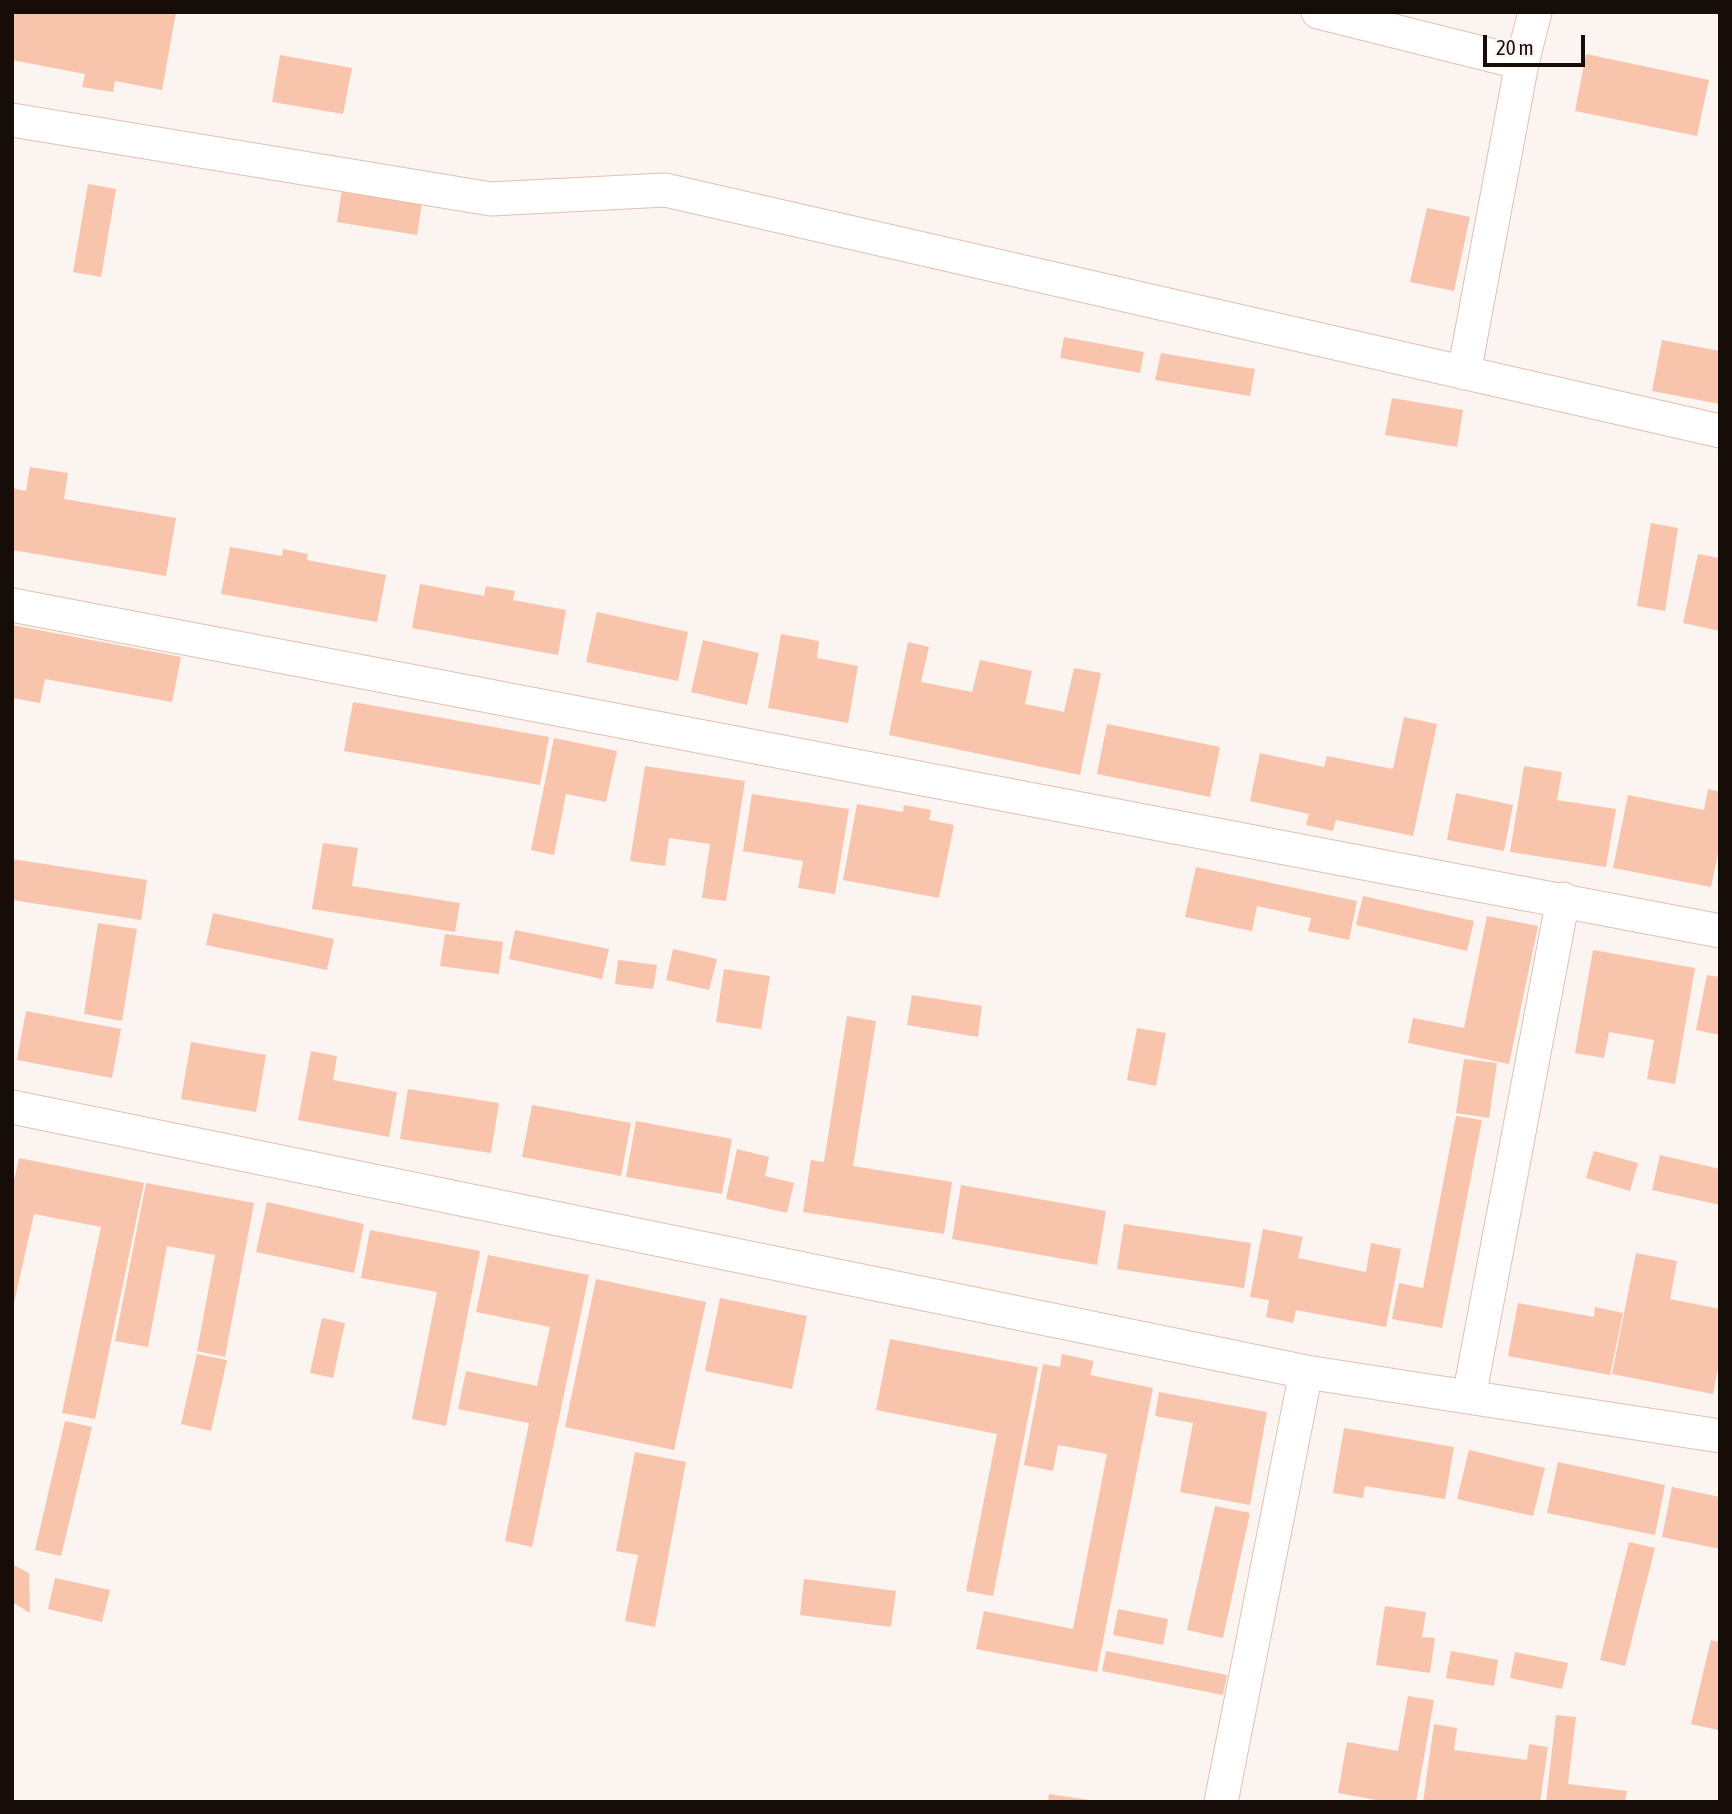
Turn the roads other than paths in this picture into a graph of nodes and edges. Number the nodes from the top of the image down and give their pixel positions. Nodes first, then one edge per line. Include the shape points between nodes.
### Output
1 (1318, 12) edge
2 (1535, 12) edge
3 (1522, 64) junction
4 (12, 120) edge
5 (1464, 373) junction
6 (1720, 431) edge
7 (12, 605) edge
8 (1563, 899) junction
9 (1720, 931) edge
10 (12, 1107) edge
11 (1306, 1372) junction
12 (1469, 1397) junction
13 (1720, 1436) edge
14 (1221, 1802) edge

1 - 3 street
2 - 3 street
3 - 5 street
4 - 5 street via 491,199 665,190
5 - 6 street
7 - 8 street
8 - 9 street
8 - 12 street
10 - 11 street
11 - 12 street
11 - 14 street
12 - 13 street

